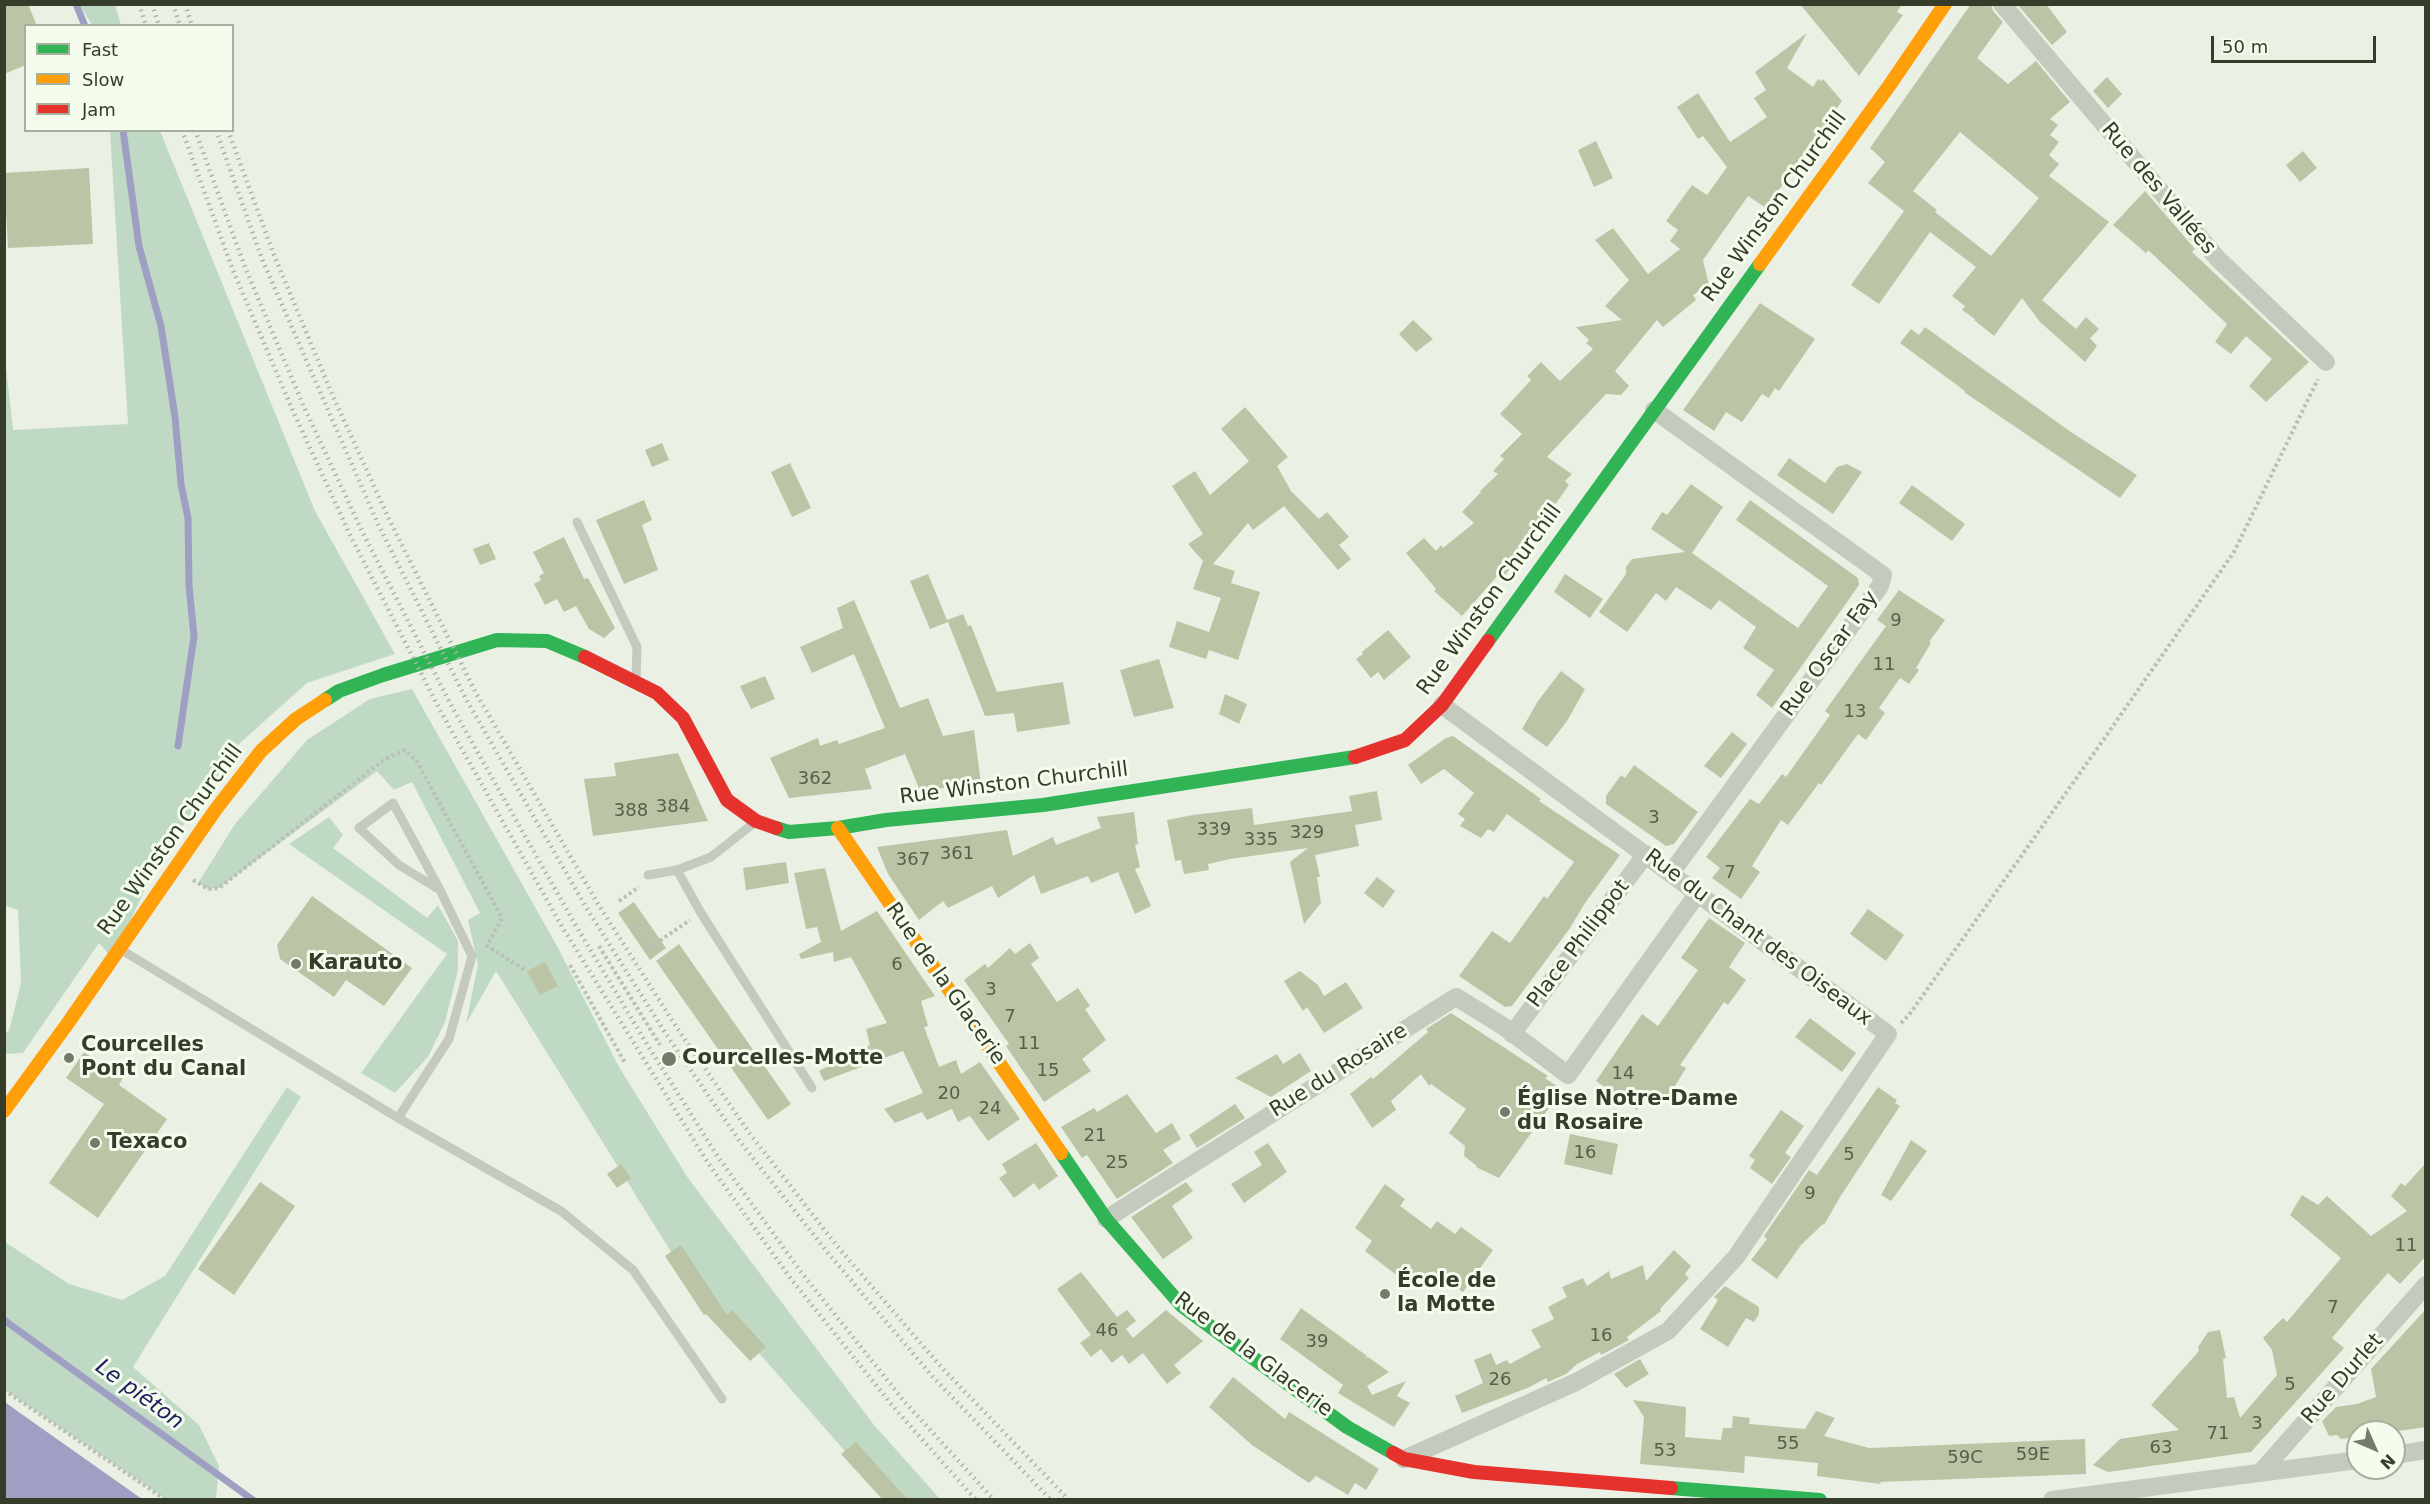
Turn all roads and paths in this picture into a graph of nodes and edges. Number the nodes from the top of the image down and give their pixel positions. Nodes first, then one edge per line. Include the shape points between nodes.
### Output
1 (1945, 4) edge
2 (2002, 4) edge
3 (2326, 362) joint
4 (1654, 410) junction
5 (577, 522) dead end
6 (636, 683) junction
7 (1442, 705) junction
8 (756, 821) junction
9 (838, 828) junction
10 (1646, 854) junction
11 (677, 870) junction
12 (1671, 873) junction
13 (646, 879) joint
14 (440, 891) junction
15 (1698, 893) junction
16 (619, 901) dead end
17 (701, 913) junction
18 (635, 924) dead end
19 (488, 946) dead end
20 (599, 946) dead end
21 (650, 947) junction
22 (119, 948) junction
23 (645, 951) dead end
24 (570, 965) dead end
25 (525, 970) dead end
26 (1512, 1034) junction
27 (1888, 1034) junction
28 (660, 1045) dead end
29 (625, 1063) dead end
30 (812, 1088) dead end
31 (4, 1111) edge
32 (398, 1118) junction
33 (1106, 1219) junction
34 (2426, 1285) edge
35 (4, 1390) edge
36 (722, 1399) dead end
37 (2426, 1450) edge
38 (2406, 1453) edge
39 (1404, 1459) junction
40 (2346, 1462) edge
41 (2260, 1473) junction
42 (2116, 1496) edge
43 (166, 1500) edge
44 (1820, 1500) edge
45 (2052, 1500) edge

1 - 4 main road, Rue Winston Churchill
2 - 3 street, Rue des Vallées via 2218,259
3 - 27 path via 2234,552 1909,1016
4 - 7 main road, Rue Winston Churchill
4 - 12 street, Rue Oscar Fay via 1881,572 1883,579
5 - 6 lane via 637,647
6 - 8 main road, Rue Winston Churchill via 657,693 683,718 727,800
6 - 22 main road, Rue Winston Churchill via 547,641 497,640 339,691 296,719 261,751
7 - 9 main road, Rue Winston Churchill via 1405,740 1365,755 1043,805
7 - 10 street, Rue du Chant des Oiseaux
8 - 9 main road, Rue Winston Churchill via 789,832
8 - 11 lane via 711,857
9 - 33 main road, Rue de la Glacerie
10 - 12 street, Rue du Chant des Oiseaux
10 - 26 street, Place Philippot
11 - 13 lane
11 - 17 lane
12 - 15 street, Rue du Chant des Oiseaux
13 - 16 path
14 - 14 lane via 393,803 359,828 399,865
14 - 32 lane via 472,956 449,1039
15 - 26 street, Rue du Rosaire via 1568,1075
15 - 27 street, Rue du Chant des Oiseaux
17 - 21 path
17 - 30 lane
18 - 21 path
19 - 25 path
20 - 28 path
21 - 23 path
22 - 31 main road, Rue Winston Churchill via 68,1023 18,1084
22 - 32 lane
24 - 29 path
26 - 33 street, Rue du Rosaire via 1456,997
27 - 39 street, Rue du Chant des Oiseaux via 1736,1257 1668,1330 1576,1382
32 - 36 lane via 561,1211 633,1270
33 - 39 main road, Rue de la Glacerie via 1181,1305 1347,1426
34 - 41 street, Rue Durlet
35 - 43 path
37 - 38 street
39 - 44 main road, Rue de la Glacerie via 1474,1473
40 - 41 street
41 - 42 street
42 - 45 street

